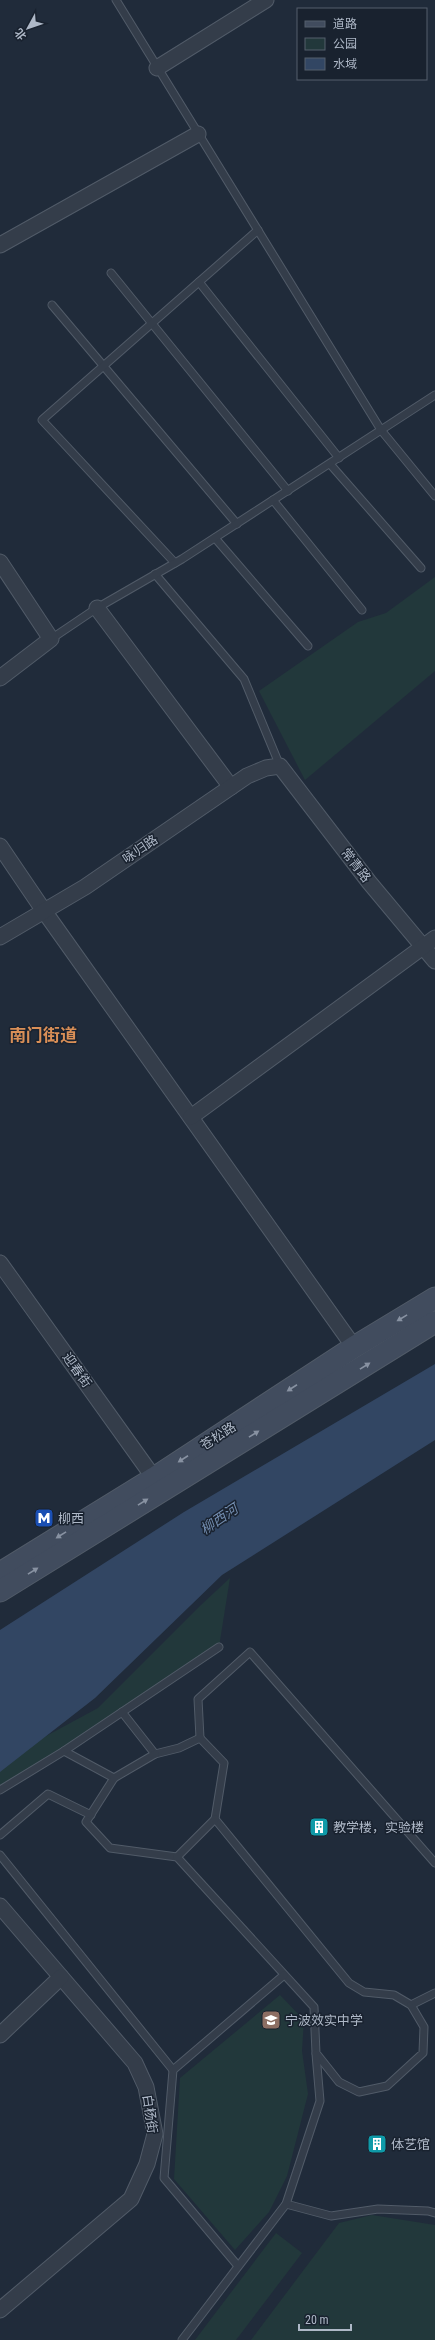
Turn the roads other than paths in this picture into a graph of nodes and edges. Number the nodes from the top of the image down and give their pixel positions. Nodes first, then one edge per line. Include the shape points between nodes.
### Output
1 (116, 0) edge
2 (266, 0) edge
3 (157, 68) junction
4 (198, 134) junction
5 (258, 230) junction
6 (0, 245) edge
7 (111, 273) dead end
8 (199, 282) junction
9 (52, 305) dead end
10 (152, 324) junction
11 (104, 365) junction
12 (435, 395) edge
13 (381, 430) junction
14 (339, 458) junction
15 (330, 464) junction
16 (288, 491) junction
17 (435, 496) edge
18 (273, 500) junction
19 (237, 524) junction
20 (215, 538) junction
21 (0, 562) edge
22 (175, 563) junction
23 (422, 568) dead end
24 (155, 574) junction
25 (97, 608) junction
26 (362, 610) dead end
27 (51, 639) junction
28 (308, 646) dead end
29 (0, 678) edge
30 (280, 766) junction
31 (231, 787) junction
32 (0, 846) edge
33 (44, 911) junction
34 (0, 937) edge
35 (435, 938) edge
36 (423, 948) junction
37 (435, 961) edge
38 (191, 1118) junction
39 (0, 1263) edge
40 (435, 1298) edge
41 (435, 1322) edge
42 (354, 1347) junction
43 (154, 1478) junction
44 (0, 1573) edge
45 (0, 1592) edge
46 (219, 1647) dead end
47 (122, 1712) junction
48 (200, 1738) junction
49 (64, 1751) junction
50 (155, 1754) junction
51 (114, 1778) junction
52 (0, 1790) edge
53 (91, 1815) junction
54 (215, 1819) junction
55 (0, 1835) edge
56 (0, 1855) edge
57 (177, 1857) junction
58 (435, 1863) edge
59 (0, 1906) edge
60 (284, 1975) junction
61 (61, 1977) junction
62 (435, 1993) edge
63 (411, 2005) junction
64 (0, 2035) edge
65 (316, 2053) junction
66 (173, 2070) junction
67 (286, 2204) junction
68 (435, 2213) edge
69 (238, 2266) junction
70 (0, 2310) edge
71 (182, 2340) edge

1 - 3 lane
2 - 3 street
3 - 4 lane
4 - 5 lane
4 - 6 street
5 - 8 lane
5 - 13 lane
7 - 10 lane
8 - 10 lane
8 - 14 lane
9 - 11 lane
10 - 11 lane
10 - 16 lane
11 - 19 lane
11 - 22 lane via 42,420
12 - 13 lane
13 - 14 lane
13 - 17 lane
14 - 15 lane
15 - 16 lane
15 - 23 lane
16 - 18 lane
18 - 19 lane
18 - 26 lane
19 - 20 lane
20 - 22 lane
20 - 28 lane
21 - 27 street
22 - 24 lane
24 - 25 lane
24 - 30 lane via 244,679
25 - 27 lane
25 - 31 street
27 - 29 street
30 - 31 street, 咏归路 via 266,768 247,776
30 - 36 street, 常青路
31 - 33 street, 咏归路 via 85,887
32 - 33 street
33 - 34 street, 咏归路
33 - 38 street
35 - 36 street
36 - 37 street, 常青路
36 - 38 street
38 - 42 street
39 - 43 street, 迎春街
40 -> 42 main road, 苍松路
45 -> 41 main road, 苍松路
42 -> 43 main road, 苍松路
43 -> 44 main road, 苍松路
46 - 47 lane
47 - 49 lane
47 - 50 lane
48 - 50 lane via 179,1748
48 - 54 lane via 224,1763
48 - 58 lane via 198,1699 250,1652
49 - 51 lane
49 - 52 lane
50 - 51 lane
51 - 53 lane
53 - 55 lane via 48,1794
53 - 57 lane via 86,1822 110,1848
54 - 57 lane
54 - 63 lane via 348,1983 364,1992 394,1995
56 - 66 lane
57 - 60 lane
59 - 61 street, 白杨街
60 - 65 lane via 314,2007
60 - 66 lane
61 - 64 street
61 - 70 street, 白杨街 via 135,2063 146,2087 155,2134 147,2164 131,2199
62 - 63 lane
63 - 65 lane via 424,2027 423,2053 387,2086 359,2092 338,2082
65 - 67 lane via 320,2101
66 - 69 lane via 164,2178
67 - 68 lane via 331,2216 378,2209
67 - 69 lane
69 - 71 lane

